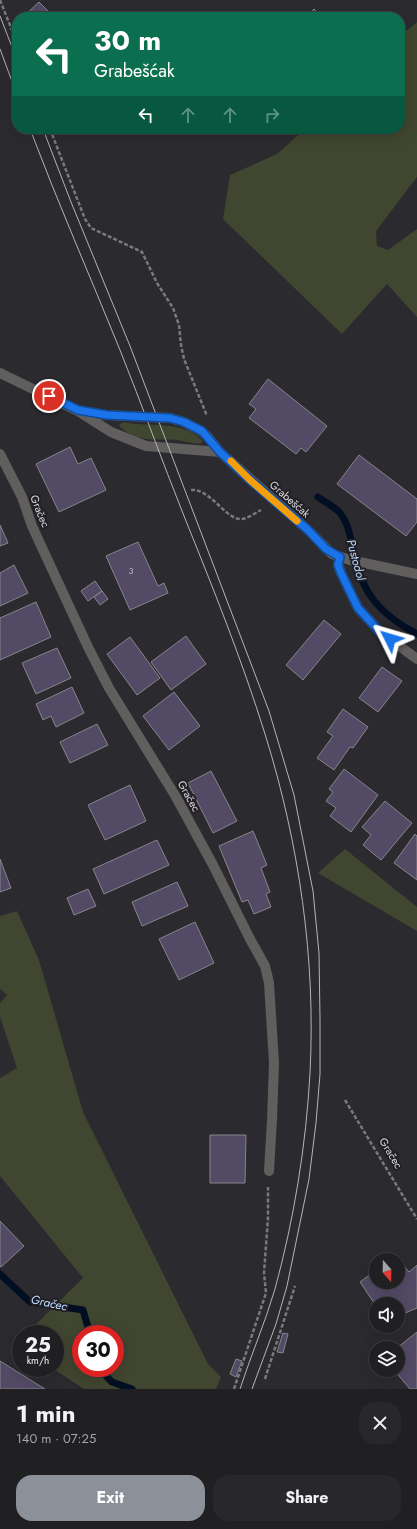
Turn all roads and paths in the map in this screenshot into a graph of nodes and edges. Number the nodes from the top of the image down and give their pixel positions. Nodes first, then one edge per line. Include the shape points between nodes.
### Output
1 (0, 0) edge
2 (12, 30) edge
3 (52, 134) edge
4 (0, 372) edge
5 (78, 410) junction
6 (210, 440) junction
7 (220, 452) junction
8 (0, 454) edge
9 (191, 490) dead end
10 (279, 505) junction
11 (340, 557) junction
12 (417, 574) edge
13 (417, 660) edge
14 (345, 1100) dead end
15 (269, 1172) joint
16 (417, 1219) edge
17 (294, 1286) dead end
18 (265, 1379) dead end
19 (234, 1389) edge

1 - 2 path
3 - 6 path via 85,219 91,228 142,252 156,283 173,308 180,325 184,359 210,423
4 - 5 street, Grabešćak
5 - 6 street, Grabešćak via 107,415 170,418 202,431
5 - 7 street, Grabešćak via 111,432 146,446
6 - 7 street, Grabešćak
7 - 10 street, Grabešćak
8 - 15 street, Gračec via 109,688 176,797 265,966 270,983 274,1063
9 - 10 path via 200,491 230,514 243,520 261,510
10 - 11 street, Grabešćak via 326,549
11 - 12 street, Grabešćak
11 - 13 street via 338,565 358,608 380,632
14 - 16 path, Gračec
15 - 19 path via 264,1273 266,1293
17 - 18 path

